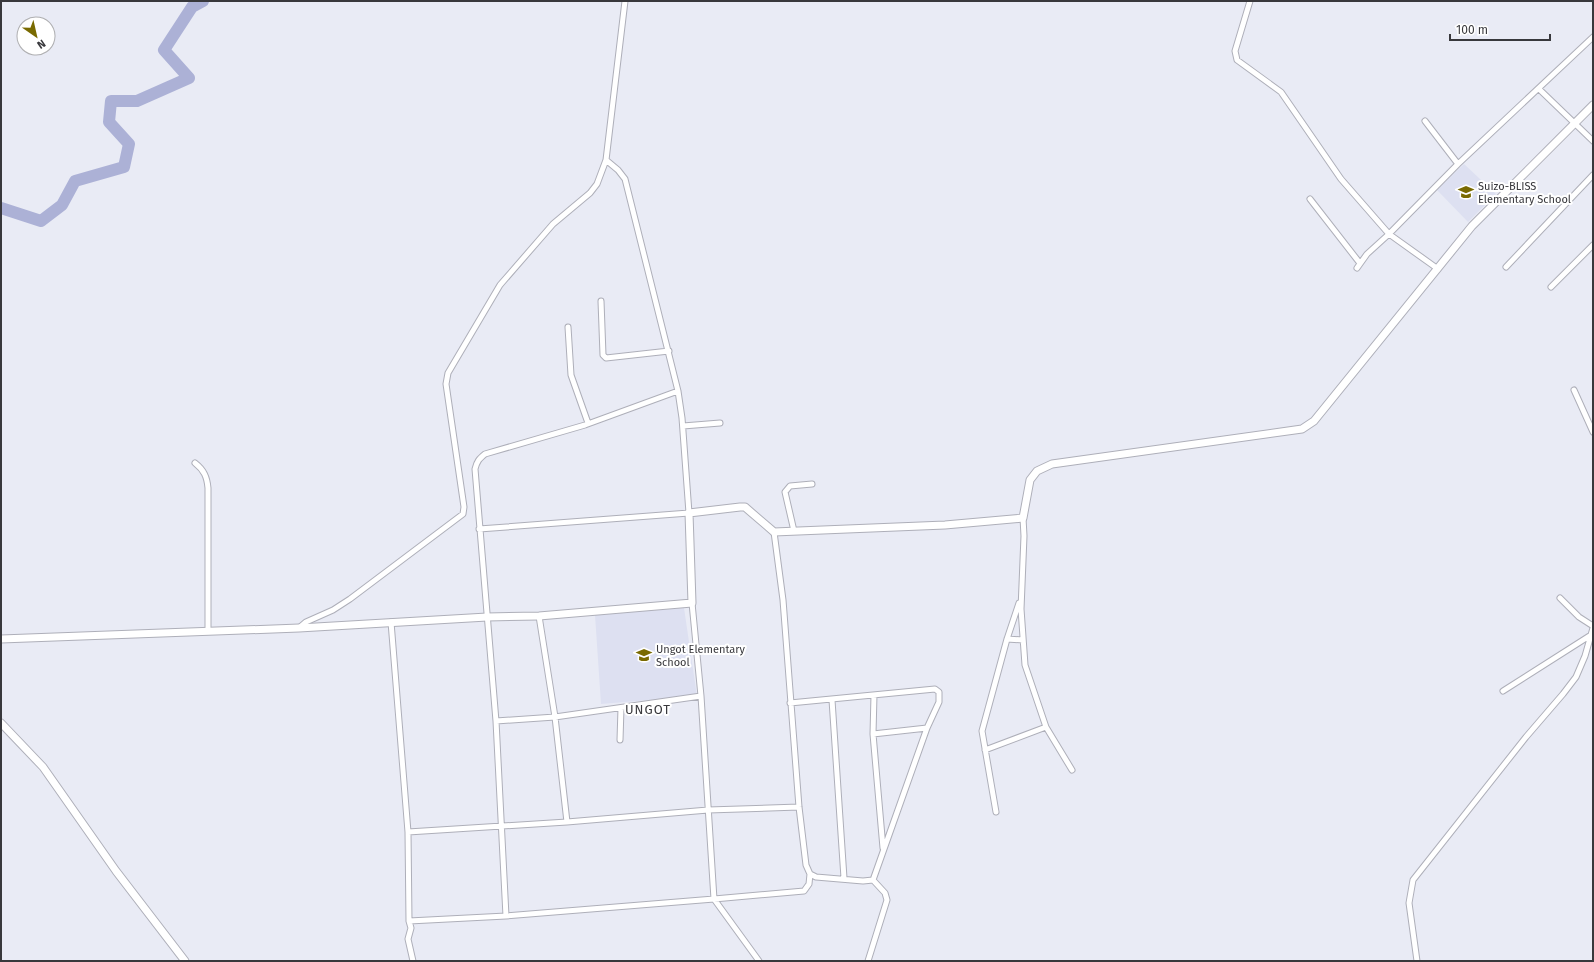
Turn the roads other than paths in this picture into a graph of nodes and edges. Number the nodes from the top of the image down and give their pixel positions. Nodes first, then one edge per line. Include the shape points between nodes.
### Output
1 (625, 1) edge
2 (1250, 1) edge
3 (1593, 37) edge
4 (1539, 89) junction
5 (1593, 106) edge
6 (1425, 121) dead end
7 (1575, 123) junction
8 (1593, 141) edge
9 (606, 160) junction
10 (1458, 164) junction
11 (1593, 175) edge
12 (1310, 198) dead end
13 (1389, 234) junction
14 (1593, 245) edge
15 (1359, 262) junction
16 (1506, 267) dead end
17 (1357, 268) dead end
18 (1438, 269) junction
19 (1551, 287) dead end
20 (600, 301) dead end
21 (568, 327) dead end
22 (669, 351) junction
23 (1574, 390) dead end
24 (678, 391) junction
25 (588, 423) junction
26 (720, 423) dead end
27 (683, 426) junction
28 (1593, 432) edge
29 (195, 463) dead end
30 (812, 484) dead end
31 (689, 513) junction
32 (1023, 518) junction
33 (479, 529) junction
34 (794, 531) junction
35 (774, 532) junction
36 (1021, 597) junction
37 (1560, 598) dead end
38 (692, 603) junction
39 (487, 616) junction
40 (539, 616) junction
41 (391, 622) junction
42 (1593, 627) edge
43 (299, 628) junction
44 (208, 630) junction
45 (1591, 635) junction
46 (1, 639) edge
47 (1007, 639) junction
48 (1023, 640) junction
49 (1503, 691) dead end
50 (874, 695) junction
51 (701, 696) junction
52 (832, 700) junction
53 (790, 703) junction
54 (621, 708) junction
55 (555, 717) junction
56 (496, 721) junction
57 (1, 722) edge
58 (1046, 727) junction
59 (927, 728) junction
60 (873, 734) junction
61 (620, 740) dead end
62 (985, 750) junction
63 (1072, 770) dead end
64 (799, 807) junction
65 (708, 810) junction
66 (996, 812) dead end
67 (567, 822) junction
68 (500, 826) junction
69 (408, 832) junction
70 (883, 851) junction
71 (810, 874) junction
72 (844, 878) junction
73 (873, 880) junction
74 (714, 899) junction
75 (506, 916) junction
76 (409, 921) junction
77 (185, 961) edge
78 (413, 961) edge
79 (759, 961) edge
80 (868, 961) edge
81 (1417, 961) edge

1 - 9 street
2 - 13 street via 1234,51 1237,60 1281,92 1341,179
3 - 4 street
4 - 7 street
4 - 10 street
5 - 7 street
6 - 10 street
7 - 8 street
7 - 18 street via 1487,210
9 - 22 street via 625,179
9 - 43 street via 590,193 553,224 500,286 448,373 446,384 463,514 350,599
10 - 13 street
11 - 16 street
12 - 15 street
13 - 15 street
13 - 18 street
14 - 19 street
15 - 17 street
18 - 32 street via 1308,426 1271,434 1052,464 1037,471 1030,480
20 - 22 street via 603,355 606,358
21 - 25 street via 571,375
22 - 24 street
23 - 28 street
24 - 25 street
24 - 27 street
25 - 33 street via 485,454 478,460 475,469
26 - 27 street
27 - 31 street
29 - 44 street via 203,470 208,488
30 - 34 street via 790,486 785,492
31 - 33 street
31 - 35 street via 746,507
31 - 38 street
32 - 34 street via 944,525
32 - 36 street
33 - 39 street
34 - 35 street
35 - 53 street
36 - 47 street
36 - 48 street
37 - 42 street
38 - 40 street
38 - 51 street
39 - 40 street
39 - 41 street
39 - 56 street
40 - 55 street
41 - 43 street
41 - 69 street
42 - 45 street
43 - 44 street
44 - 46 street
45 - 49 street
45 - 81 street via 1576,676 1563,694 1413,880 1409,903
47 - 48 street
47 - 62 street via 982,730
48 - 58 street via 1026,665
50 - 52 street
50 - 59 street via 935,689 940,696
50 - 60 street
51 - 54 street
51 - 65 street
52 - 53 street
52 - 72 street
53 - 64 street
54 - 55 street
54 - 61 street
55 - 56 street
55 - 67 street
56 - 68 street
57 - 77 street via 42,767 116,871
58 - 62 street
58 - 63 street
59 - 60 street
59 - 70 street
60 - 70 street
62 - 66 street
64 - 65 street
64 - 71 street via 806,865
65 - 67 street
65 - 74 street
67 - 68 street
68 - 69 street
68 - 75 street
69 - 76 street
70 - 73 street
71 - 72 street via 816,877
71 - 74 street via 804,891
72 - 73 street
73 - 80 street via 886,893 887,900
74 - 75 street
74 - 79 street
75 - 76 street
76 - 78 street via 411,928 408,939

